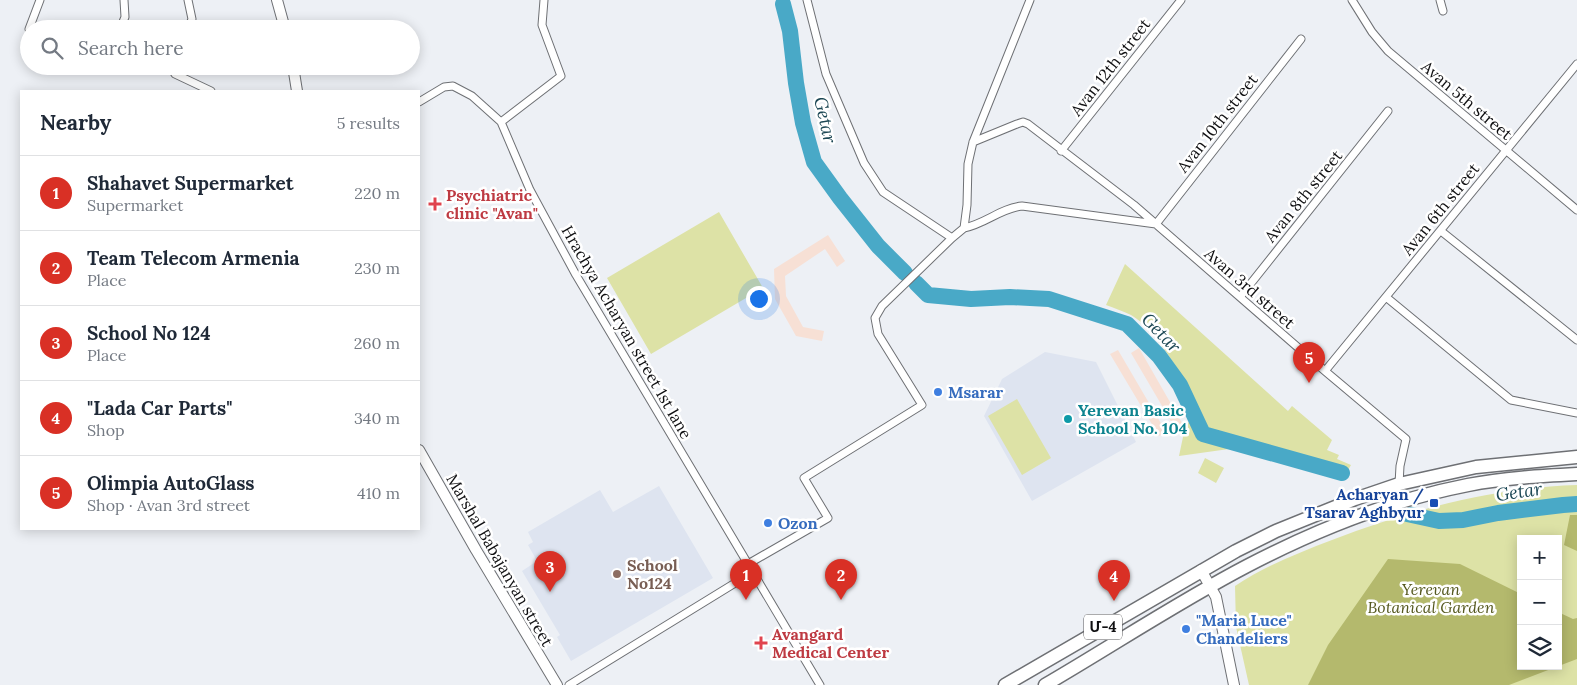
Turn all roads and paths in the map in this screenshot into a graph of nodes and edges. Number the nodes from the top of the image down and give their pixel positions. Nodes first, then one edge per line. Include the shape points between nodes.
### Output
1 (40, 0) edge
2 (124, 0) edge
3 (188, 0) edge
4 (277, 0) edge
5 (544, 0) edge
6 (808, 0) edge
7 (1030, 0) edge
8 (1181, 0) edge
9 (1352, 0) edge
10 (1440, 0) edge
11 (1443, 11) dead end
12 (32, 20) edge
13 (124, 20) edge
14 (192, 20) edge
15 (283, 20) edge
16 (1301, 39) dead end
17 (1577, 64) edge
18 (177, 75) edge
19 (294, 75) edge
20 (209, 90) edge
21 (297, 90) edge
22 (420, 101) edge
23 (1388, 112) dead end
24 (501, 122) junction
25 (973, 142) junction
26 (1061, 151) junction
27 (1505, 151) junction
28 (1577, 210) edge
29 (1156, 224) junction
30 (964, 228) junction
31 (1441, 231) junction
32 (952, 238) junction
33 (1240, 297) junction
34 (1386, 297) junction
35 (1577, 340) edge
36 (1325, 371) junction
37 (1577, 413) edge
38 (420, 452) edge
39 (1577, 457) edge
40 (1577, 474) edge
41 (1399, 484) junction
42 (748, 564) junction
43 (1201, 570) junction
44 (753, 572) junction
45 (1210, 586) junction
46 (557, 685) edge
47 (569, 685) edge
48 (820, 685) edge
49 (1005, 685) edge
50 (1045, 685) edge
51 (1234, 685) edge

1 - 12 street
2 - 13 street
3 - 14 street
4 - 15 main road
5 - 24 street via 542,25 561,76
6 - 32 street via 826,74 864,163 883,192
7 - 25 street
8 - 26 street, Avan 12th street
9 - 27 street, Avan 5th street via 1388,51
10 - 11 street
16 - 29 street, Avan 10th street
17 - 27 street, Avan 6th street
18 - 20 street
19 - 21 main road
22 - 24 street via 444,87 454,86 472,96
23 - 33 street, Avan 8th street
24 - 42 street, Hrachya Acharyan street 1st lane via 530,190 576,275
25 - 26 street, Avan 3rd street via 1023,122
25 - 30 street via 968,164
26 - 29 street, Avan 3rd street
27 - 28 street, Avan 5th street
27 - 31 street, Avan 6th street
29 - 30 street via 1022,206
29 - 33 street, Avan 3rd street
30 - 32 street
31 - 34 street, Avan 6th street
31 - 35 street
32 - 42 street via 882,306 875,318 878,334 922,404 804,478 828,518
33 - 36 street, Avan 3rd street
34 - 36 street, Avan 6th street
34 - 37 street via 1511,400
36 - 41 street, Avan 3rd street via 1406,439
38 - 46 main road, Marshal Babajanyan street
39 - 41 highway, Մ-4 via 1476,467
40 - 45 highway, Մ-4 via 1467,485 1403,501 1321,531
41 - 43 highway, Մ-4 via 1276,531
42 - 44 street, Hrachya Acharyan street 1st lane
43 - 45 main road
43 - 49 highway, Մ-4
44 - 47 street
44 - 48 street, Hrachya Acharyan street 1st lane
45 - 50 highway, Մ-4
45 - 51 main road via 1216,597

